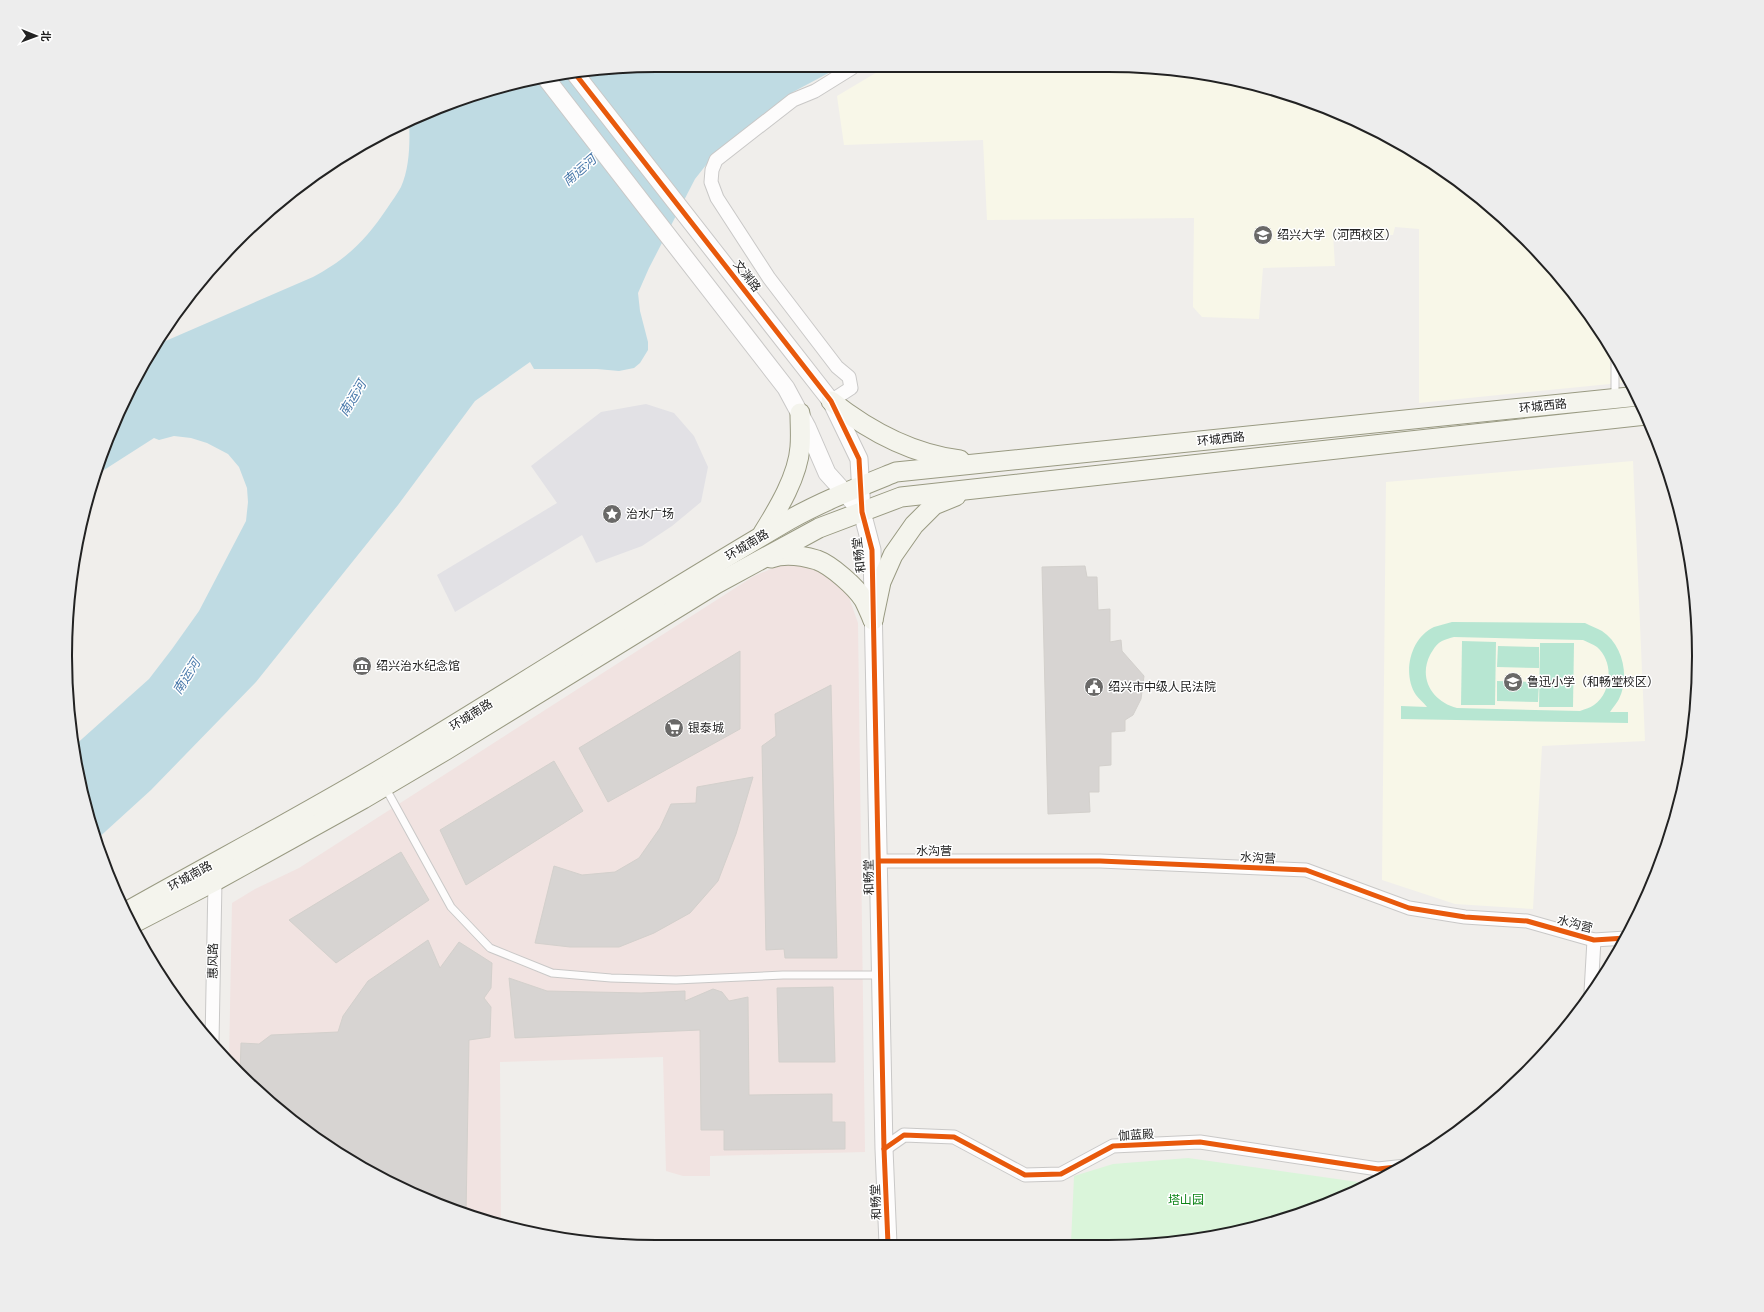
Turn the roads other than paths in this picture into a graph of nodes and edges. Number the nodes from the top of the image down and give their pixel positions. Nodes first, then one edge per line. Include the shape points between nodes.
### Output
1 (845, 72) edge
2 (578, 77) edge
3 (550, 82) edge
4 (1615, 366) edge
5 (1631, 397) edge
6 (1615, 399) junction
7 (830, 401) junction
8 (800, 413) junction
9 (1640, 415) edge
10 (991, 462) junction
11 (993, 486) junction
12 (853, 489) junction
13 (810, 508) joint
14 (862, 512) junction
15 (819, 528) joint
16 (760, 537) junction
17 (752, 565) junction
18 (873, 620) junction
19 (381, 779) junction
20 (879, 861) junction
21 (215, 880) junction
22 (130, 910) edge
23 (136, 922) edge
24 (1619, 938) edge
25 (1594, 940) junction
26 (881, 975) junction
27 (1591, 983) edge
28 (212, 1035) edge
29 (884, 1149) junction
30 (1389, 1168) edge
31 (888, 1240) edge

1 - 7 street via 794,100 716,160 711,182 717,198 769,278 837,367 849,378 851,388
2 - 7 street, 文渊路
3 - 8 street via 706,282 786,388
4 - 6 lane
5 - 6 main road, 环城西路
6 - 10 main road, 环城西路
7 - 10 main road via 855,420 893,441 958,460
7 - 12 street, 文渊路 via 859,459
8 - 12 street via 827,473
8 - 16 main road via 800,448 793,477 779,508
9 - 11 main road, 环城西路
10 - 12 main road, 环城西路 via 896,472
11 - 14 main road, 环城西路 via 901,497
11 - 18 main road via 959,495 934,506 914,525 893,555 881,582
12 - 13 main road, 环城西路
12 - 14 street, 文渊路
13 - 16 main road, 环城南路
14 - 15 main road, 环城西路
14 - 18 street, 和畅堂 via 872,550
15 - 17 main road, 环城南路
16 - 19 main road, 环城南路
17 - 18 main road via 779,555 818,560 843,577 863,599
17 - 19 main road, 环城南路
18 - 20 street, 和畅堂
19 - 21 main road, 环城南路
19 - 22 main road, 环城南路 via 202,869
19 - 26 lane via 451,907 490,948 552,973 676,980 783,975
20 - 25 street, 水沟营 via 1100,861 1306,870 1409,908 1465,917 1527,921
20 - 26 street, 和畅堂
21 - 23 main road, 环城南路
21 - 28 street, 惠风路
24 - 25 street, 水沟营
25 - 27 street
26 - 29 street, 和畅堂
29 - 30 street, 伽蓝殿 via 904,1135 954,1138 1025,1175 1061,1174 1114,1146 1200,1142 1378,1169
29 - 31 street, 和畅堂

